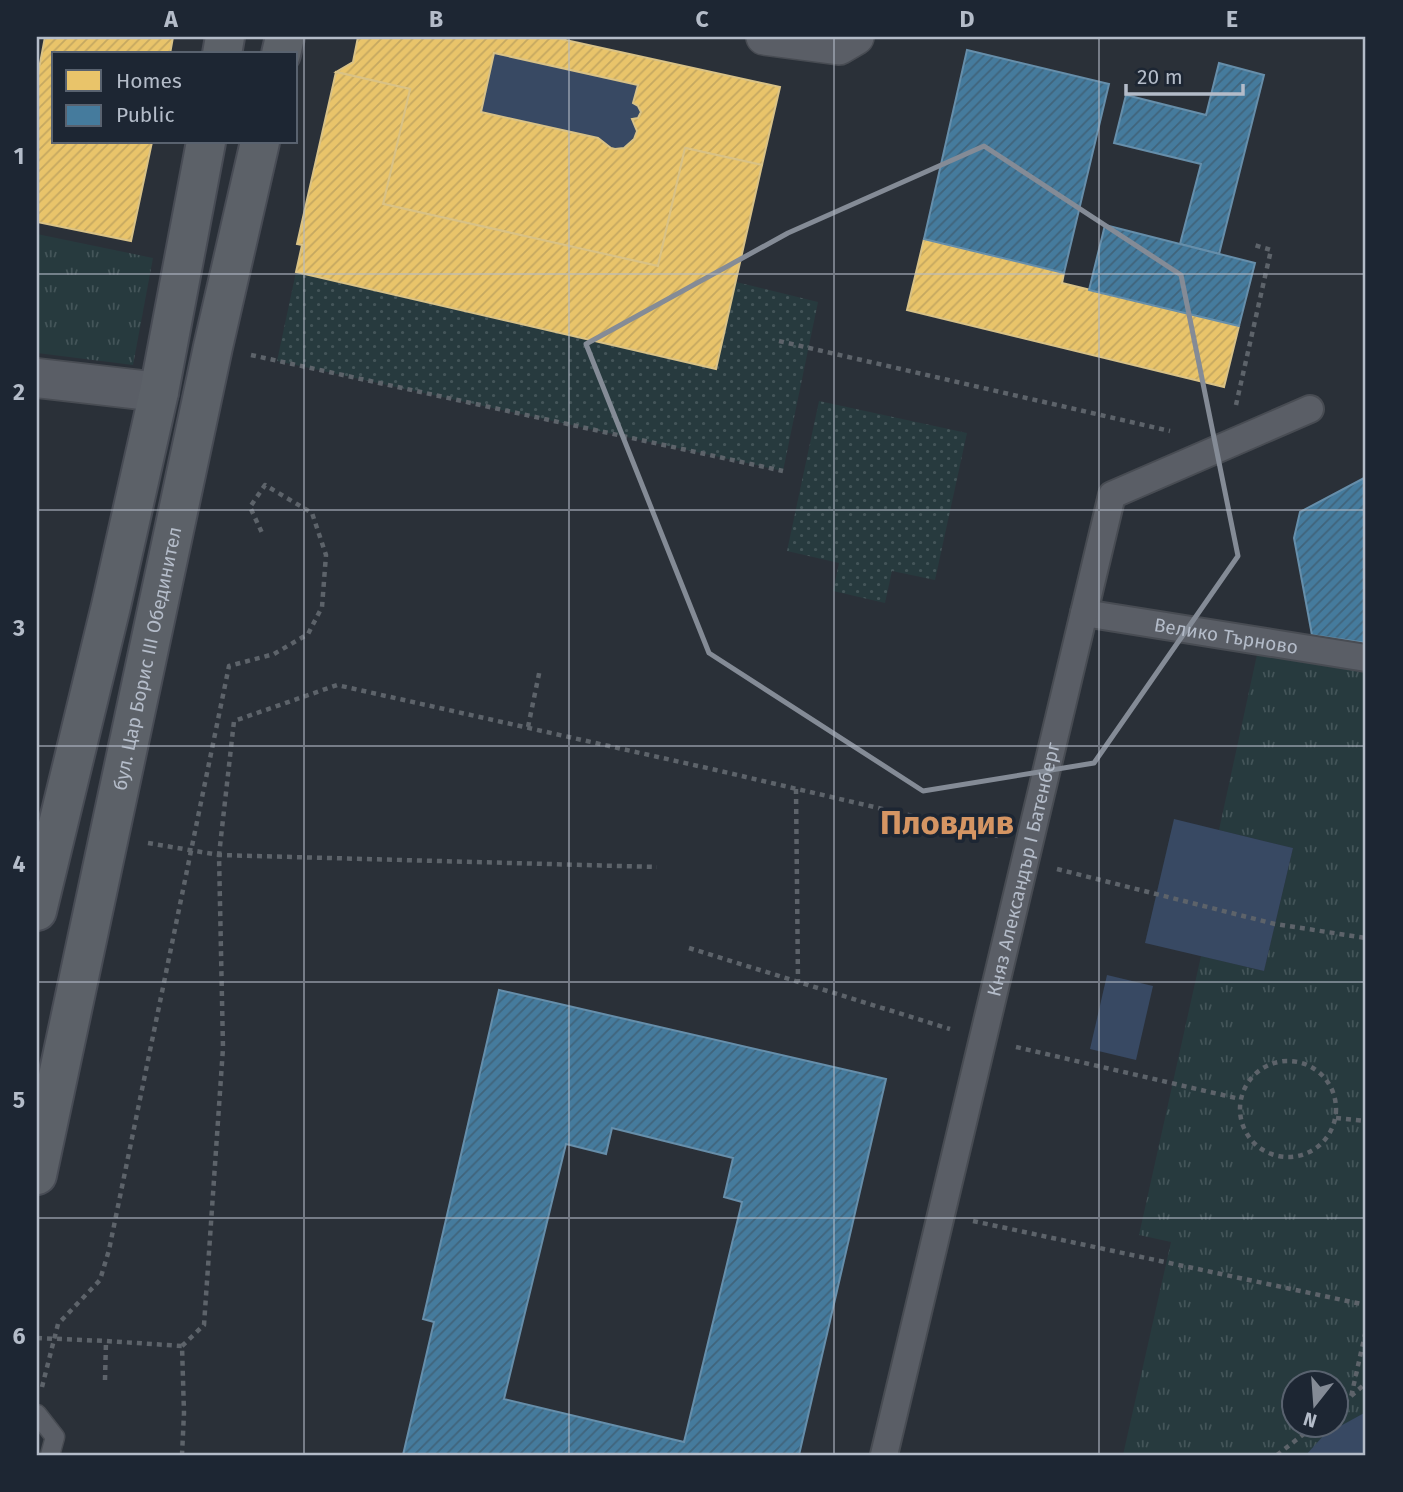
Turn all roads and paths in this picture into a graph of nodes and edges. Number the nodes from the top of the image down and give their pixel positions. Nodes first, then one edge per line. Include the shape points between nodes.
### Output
1 (764, 37) edge
2 (843, 40) edge
3 (206, 144) edge
4 (260, 144) edge
5 (1251, 244) dead end
6 (779, 341) dead end
7 (213, 347) junction
8 (37, 378) edge
9 (159, 392) junction
10 (1310, 409) dead end
11 (1228, 445) junction
12 (783, 471) dead end
13 (263, 535) dead end
14 (1084, 613) junction
15 (1366, 658) edge
16 (540, 669) dead end
17 (528, 727) junction
18 (796, 789) junction
19 (109, 836) junction
20 (192, 850) junction
21 (1028, 853) junction
22 (219, 855) junction
23 (657, 867) dead end
24 (37, 911) edge
25 (1366, 938) edge
26 (689, 947) dead end
27 (798, 982) junction
28 (983, 1040) junction
29 (1240, 1099) junction
30 (1336, 1118) junction
31 (1366, 1121) edge
32 (37, 1175) edge
33 (941, 1214) junction
34 (1366, 1305) edge
35 (1366, 1330) edge
36 (37, 1338) edge
37 (54, 1340) junction
38 (106, 1340) junction
39 (182, 1346) junction
40 (105, 1380) dead end
41 (1366, 1383) edge
42 (1351, 1397) joint
43 (38, 1406) edge
44 (1296, 1440) edge
45 (50, 1455) edge
46 (182, 1455) edge
47 (884, 1455) edge
48 (1277, 1455) edge

1 - 2 street
3 - 9 main road
4 - 7 main road, бул. Цар Борис III Обединител
5 - 11 path via 1271,250
6 - 11 path
7 - 12 path
7 - 19 main road, бул. Цар Борис III Обединител
8 - 9 street
9 - 24 main road
10 - 11 street, Княз Александър I Батенберг
11 - 14 street, Княз Александър I Батенберг via 1112,495
13 - 20 path via 250,507 265,485 312,513 326,555 322,607 308,634 274,654 229,666
14 - 15 street, Велико Търново
14 - 21 street, Княз Александър I Батенберг
16 - 17 path
17 - 18 path
17 - 22 path via 337,685 234,721
18 - 21 path
18 - 27 path
19 - 20 path
19 - 32 main road, бул. Цар Борис III Обединител
20 - 22 path
20 - 37 path via 109,1250 100,1280 58,1324
21 - 25 path via 1155,894 1275,924
21 - 28 street, Княз Александър I Батенберг
22 - 23 path
22 - 39 path via 223,1048 204,1325
26 - 27 path
27 - 28 path
28 - 29 path
28 - 33 street, Княз Александър I Батенберг
29 - 30 path via 1247,1082 1261,1069 1278,1061 1297,1061 1328,1082
29 - 30 path via 1240,1119 1247,1136 1279,1157 1297,1157 1315,1149
30 - 31 path
33 - 34 path
33 - 47 street, Княз Александър I Батенберг
35 - 42 path
36 - 37 path
37 - 38 path
37 - 43 path
38 - 39 path
38 - 40 path
39 - 46 path
41 - 42 path
43 - 45 lane via 55,1437
44 - 48 path

